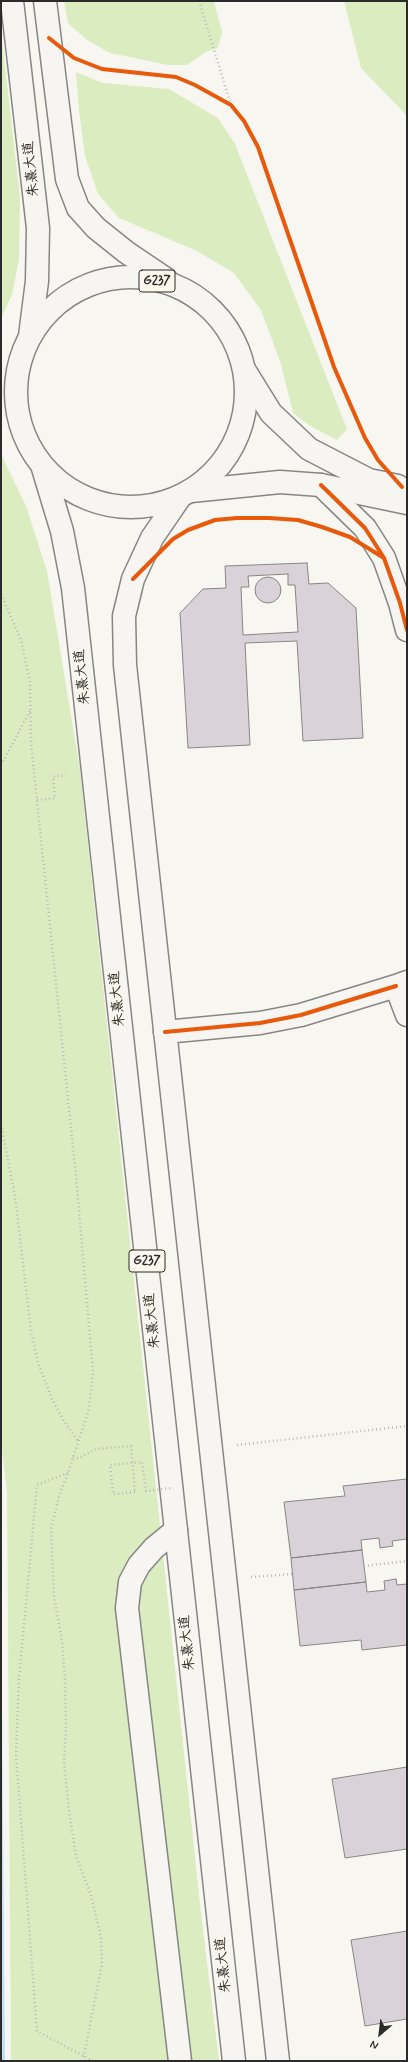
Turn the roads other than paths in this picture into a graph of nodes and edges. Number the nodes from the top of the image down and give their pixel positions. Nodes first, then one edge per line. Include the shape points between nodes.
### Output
1 (12, 1) edge
2 (45, 1) edge
3 (175, 286) junction
4 (30, 337) junction
5 (245, 371) junction
6 (42, 465) junction
7 (321, 485) junction
8 (407, 489) edge
9 (185, 494) junction
10 (407, 503) edge
11 (407, 630) edge
12 (402, 984) edge
13 (407, 1015) edge
14 (165, 1032) junction
15 (176, 1530) junction
16 (180, 2061) edge
17 (234, 2061) edge
18 (278, 2061) edge

1 - 4 main road, 朱熹大道 / G237 via 38,228 37,281
2 - 3 main road, G237 via 67,179 78,208 96,228
3 - 4 main road, G237 via 142,278 109,279 77,291 50,310
3 - 5 main road, G237 via 199,300 220,320 236,343
4 - 6 main road, G237 via 18,369 16,403 25,435
5 - 8 main road via 271,413 309,449 369,480
5 - 9 main road, G237 via 246,399 242,426 230,452 213,474
6 - 9 main road, G237 via 70,490 106,504 144,507
6 - 15 main road, 朱熹大道 / G237 via 62,531 73,588
7 - 9 main road via 280,482
7 - 10 main road
7 - 11 main road via 365,528 384,558
9 - 14 main road, G237 via 152,538 133,579 124,616 125,665
12 - 13 main road
12 - 14 main road via 301,1015 260,1023
14 - 18 main road, G237
15 - 16 main road via 154,1548 139,1565 130,1582 127,1608
15 - 17 main road, 朱熹大道 / G237

